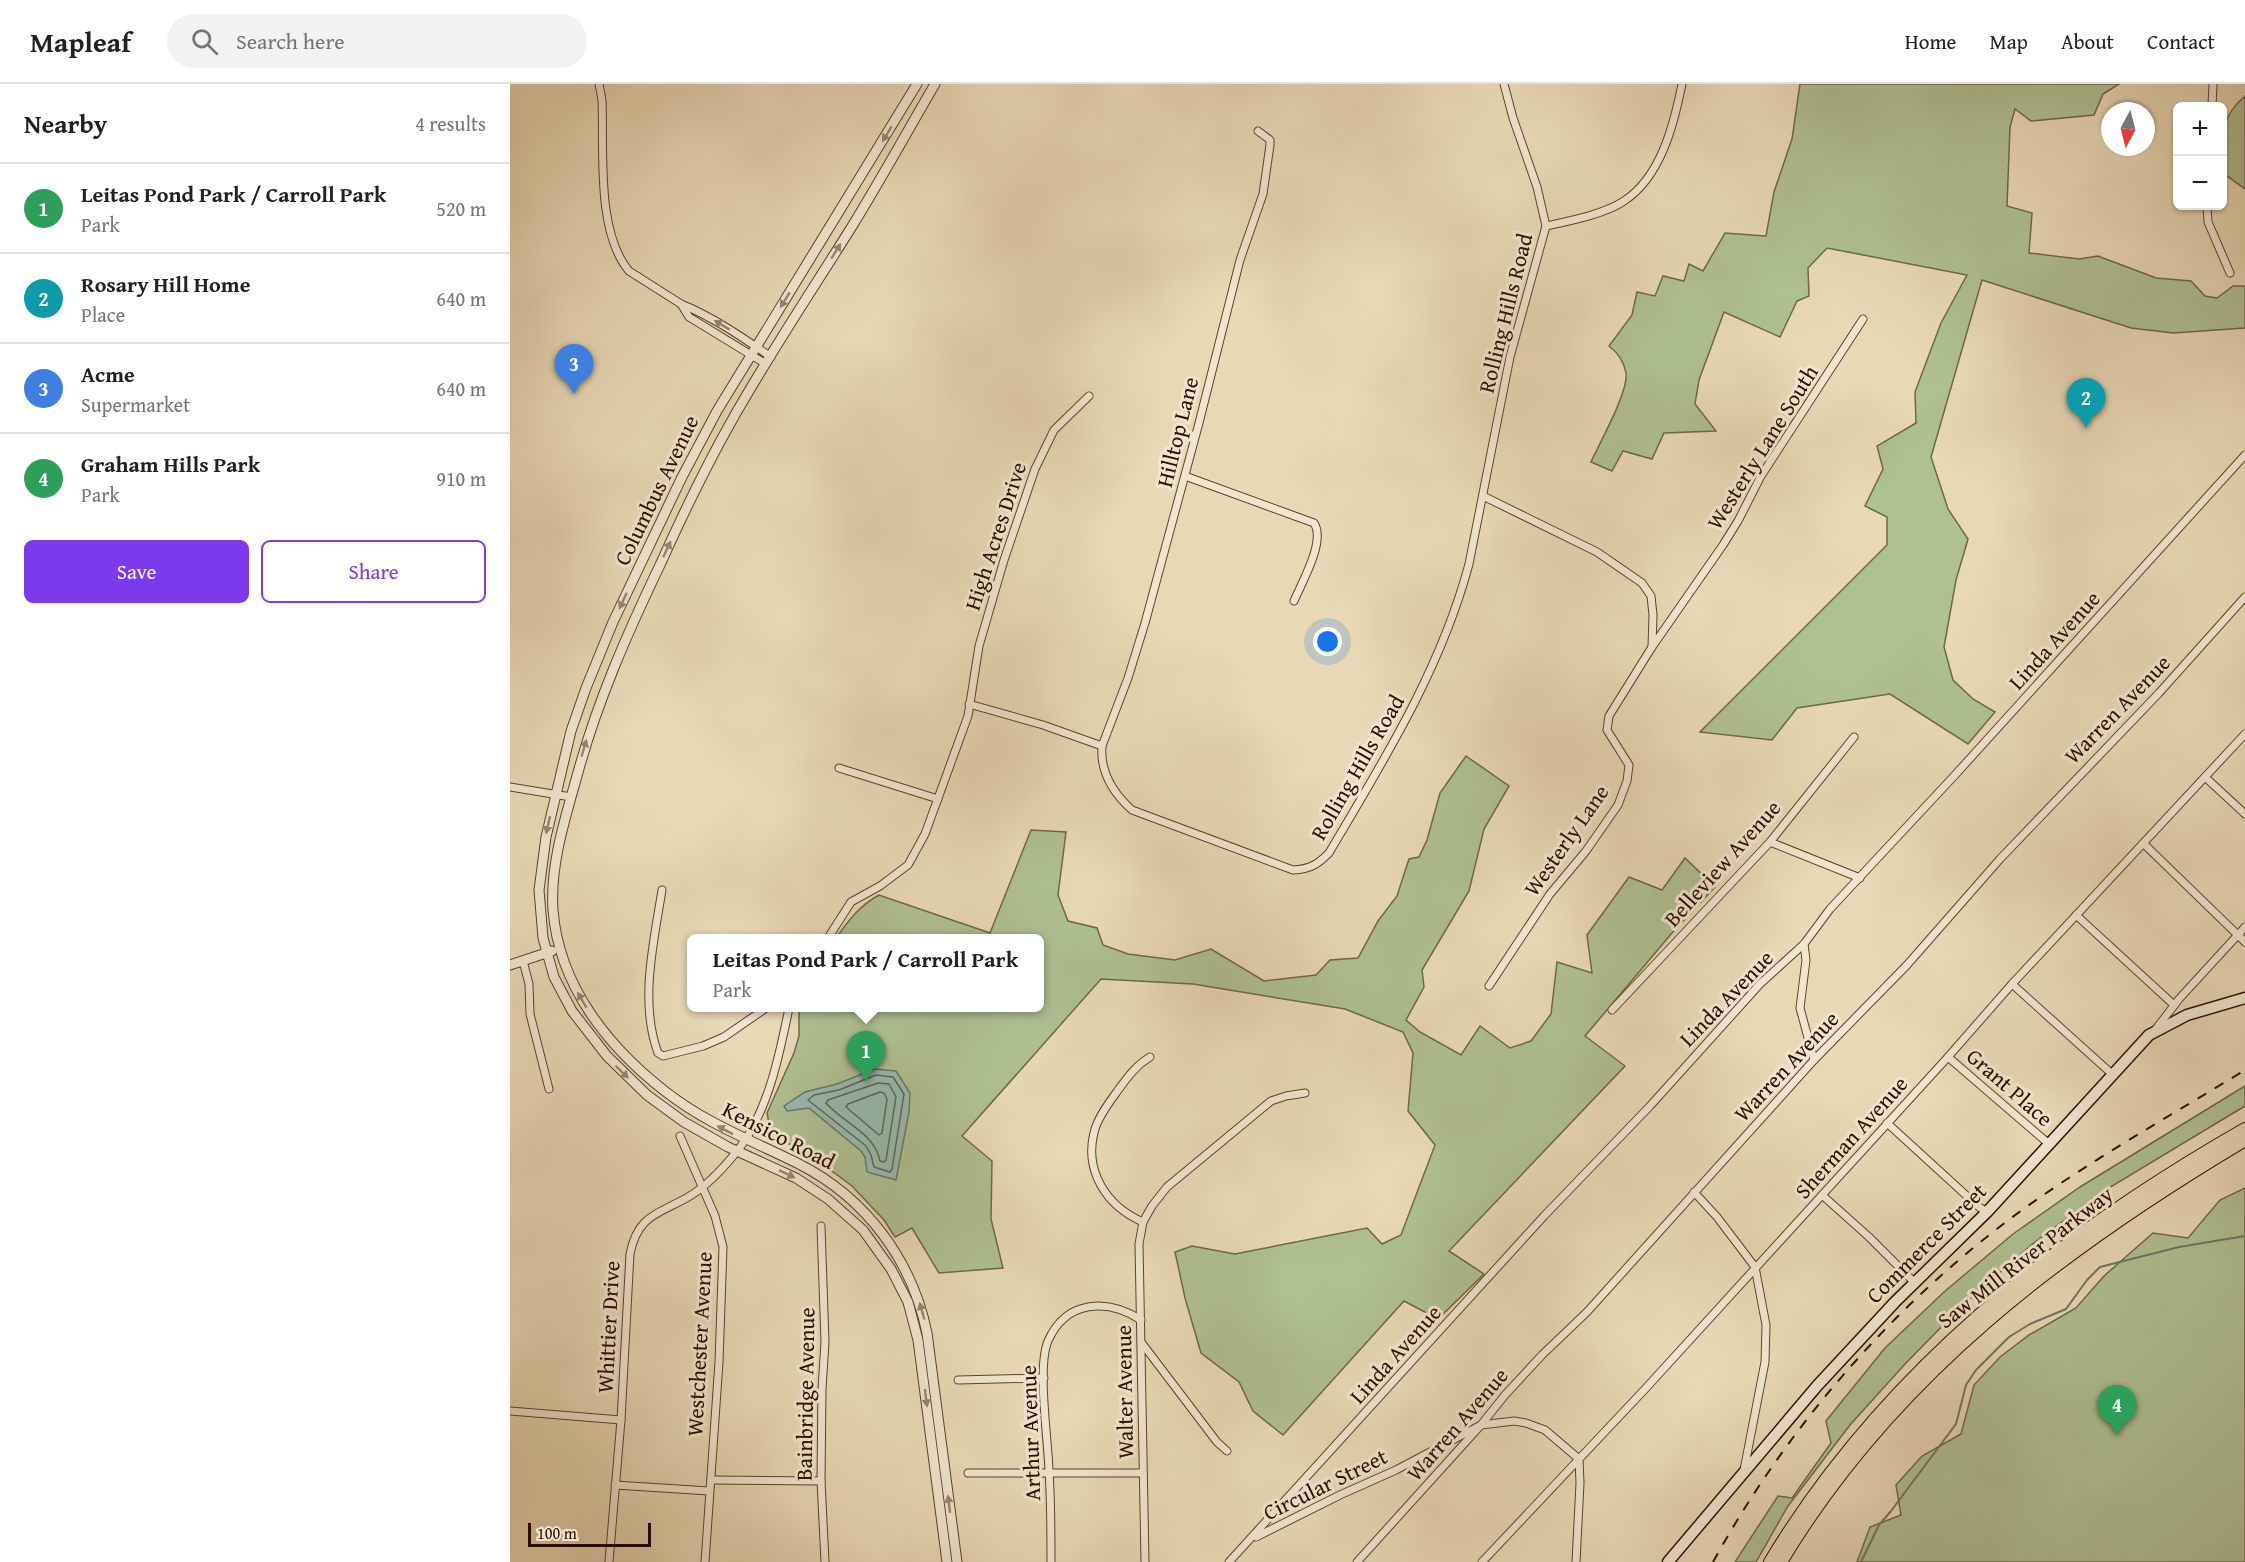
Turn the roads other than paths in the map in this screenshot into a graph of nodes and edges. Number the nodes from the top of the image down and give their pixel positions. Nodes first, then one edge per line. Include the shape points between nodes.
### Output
1 (598, 84) edge
2 (917, 84) edge
3 (935, 84) edge
4 (1504, 84) edge
5 (1682, 84) edge
6 (2213, 84) edge
7 (2212, 102) edge
8 (1258, 131) dead end
9 (2207, 210) edge
10 (1546, 226) junction
11 (2230, 273) dead end
12 (1863, 320) dead end
13 (753, 351) junction
14 (768, 361) junction
15 (1089, 396) dead end
16 (2245, 455) edge
17 (1185, 476) junction
18 (1483, 495) junction
19 (1690, 593) joint
20 (2245, 597) edge
21 (1294, 601) dead end
22 (1652, 647) junction
23 (969, 704) junction
24 (2245, 734) edge
25 (1854, 737) dead end
26 (1102, 746) junction
27 (839, 768) dead end
28 (2205, 777) junction
29 (510, 787) edge
30 (556, 794) junction
31 (571, 797) junction
32 (938, 800) junction
33 (2245, 814) edge
34 (1770, 842) junction
35 (2144, 844) junction
36 (1860, 878) junction
37 (662, 890) dead end
38 (2076, 915) junction
39 (2245, 927) edge
40 (831, 934) edge
41 (2238, 935) junction
42 (2245, 942) edge
43 (1804, 944) junction
44 (560, 949) junction
45 (547, 953) junction
46 (523, 961) junction
47 (510, 965) edge
48 (2012, 984) junction
49 (1489, 986) dead end
50 (2245, 998) edge
51 (2174, 1005) junction
52 (1612, 1010) dead end
53 (760, 1012) edge
54 (788, 1012) edge
55 (2156, 1030) junction
56 (1150, 1057) dead end
57 (1948, 1058) junction
58 (1814, 1060) junction
59 (2112, 1074) junction
60 (549, 1089) dead end
61 (1305, 1093) dead end
62 (1887, 1123) junction
63 (2245, 1129) edge
64 (680, 1136) dead end
65 (2245, 1140) edge
66 (2049, 1144) junction
67 (741, 1146) junction
68 (702, 1187) junction
69 (1694, 1192) junction
70 (1822, 1195) junction
71 (1987, 1212) junction
72 (1143, 1222) junction
73 (821, 1226) dead end
74 (1755, 1267) junction
75 (1914, 1282) junction
76 (1141, 1320) junction
77 (1142, 1342) junction
78 (1044, 1378) junction
79 (958, 1380) dead end
80 (510, 1412) edge
81 (621, 1420) junction
82 (1481, 1425) junction
83 (1227, 1451) dead end
84 (1579, 1459) junction
85 (1744, 1472) junction
86 (968, 1473) dead end
87 (1050, 1473) junction
88 (1143, 1473) junction
89 (711, 1480) junction
90 (821, 1481) junction
91 (615, 1485) junction
92 (709, 1491) junction
93 (1250, 1540) junction
94 (609, 1562) edge
95 (705, 1562) edge
96 (825, 1562) edge
97 (947, 1562) edge
98 (957, 1562) edge
99 (1051, 1562) edge
100 (1145, 1562) edge
101 (1229, 1562) edge
102 (1357, 1562) edge
103 (1482, 1562) edge
104 (1576, 1562) edge
105 (1668, 1562) edge
106 (1770, 1562) edge
107 (1781, 1562) edge

1 - 13 street via 602,100 604,199 623,264
2 -> 13 street, Columbus Avenue
14 -> 3 street, Columbus Avenue
4 - 10 street, Rolling Hills Road
5 - 10 street via 1666,143 1651,173 1633,195 1615,206
6 - 7 street
8 - 17 street, Hilltop Lane via 1270,140 1263,194 1240,260
9 - 11 street via 2208,222
10 - 18 street, Rolling Hills Road via 1510,357
12 - 19 street, Westerly Lane South
13 - 14 street
13 -> 30 street, Columbus Avenue via 682,477 613,622 575,717
31 -> 14 street, Columbus Avenue via 592,722 621,645 708,466
15 - 23 street, High Acres Drive via 1054,430 1035,469 1004,560 980,646
16 - 36 street, Linda Avenue
17 - 21 street via 1314,523 1318,534 1316,547
17 - 26 street, Hilltop Lane via 1128,678
18 - 22 street, Westerly Lane via 1597,552 1641,583 1651,596
18 - 26 street, Rolling Hills Road via 1464,585 1432,668 1373,778 1318,865 1293,870 1132,810 1112,787 1101,757
19 - 22 street, Westerly Lane
20 - 58 street, Warren Avenue via 2000,859 1907,965
22 - 49 street, Westerly Lane via 1608,721 1607,730 1629,765 1618,804 1550,894
23 - 26 street
23 - 32 street
24 - 28 street, Sherman Avenue
25 - 34 street, Belleview Avenue
27 - 32 street
28 - 33 street
28 - 35 street, Sherman Avenue
29 - 30 street
30 - 31 street
30 -> 45 street, Columbus Avenue via 539,878 540,920
31 - 44 street, Columbus Avenue via 553,880 553,911
32 - 40 street via 926,834 908,865 851,902
34 - 36 street
34 - 52 street, Belleview Avenue
35 - 38 street, Sherman Avenue
35 - 41 street
36 - 43 street, Linda Avenue
37 - 53 street via 649,988 658,1053 663,1056 703,1046
38 - 48 street, Sherman Avenue
38 - 51 street
39 - 41 street
41 - 42 street
41 - 51 street
43 - 58 street via 1800,1008
43 - 93 street, Linda Avenue via 1760,984
44 - 45 street
67 -> 44 street, Kensico Road via 630,1061 604,1033 570,978
45 - 46 street
45 -> 67 street, Kensico Road via 566,1002 612,1062 669,1112 707,1136
46 - 47 street
46 - 60 street via 530,1014
48 - 57 street, Sherman Avenue
48 - 59 street
50 - 55 main road, Commerce Street via 2187,1015
51 - 55 street
54 - 67 street via 776,1070
55 - 59 main road, Commerce Street
56 - 72 street via 1136,1065 1103,1111 1092,1146 1092,1163 1103,1191 1122,1211
57 - 62 street, Sherman Avenue
57 - 66 street, Grant Place
58 - 69 street, Warren Avenue
59 - 66 main road, Commerce Street
61 - 72 street via 1271,1101 1252,1115 1167,1187
62 - 70 street, Sherman Avenue
62 - 71 street
63 - 106 highway, Saw Mill River Parkway via 2101,1222 1958,1333 1893,1396 1849,1448
64 - 68 street, Westchester Avenue
65 - 107 highway, Saw Mill River Parkway via 2105,1230 1963,1341 1869,1438
66 - 71 main road, Commerce Street
67 - 68 street, Whittier Drive
67 -> 97 street, Kensico Road via 836,1204 875,1245 900,1286 920,1348
98 -> 67 street, Kensico Road via 929,1343 921,1306 906,1271 875,1224 840,1191 800,1165
68 - 81 street, Whittier Drive via 649,1218 633,1238
68 - 89 street, Westchester Avenue via 716,1216 723,1247
69 - 74 street
69 - 82 street, Warren Avenue via 1668,1225
70 - 74 street, Sherman Avenue
70 - 75 street
71 - 75 main road, Commerce Street
72 - 76 street, Walter Avenue via 1139,1244
73 - 90 street, Bainbridge Avenue via 825,1321
74 - 84 street, Sherman Avenue
74 - 85 street via 1766,1325 1765,1362
75 - 85 main road, Commerce Street
76 - 77 street, Walter Avenue
76 - 78 street, Arthur Avenue via 1099,1305 1073,1312 1048,1341
77 - 83 street
77 - 88 street, Walter Avenue
78 - 79 street
78 - 87 street, Arthur Avenue
80 - 81 street
81 - 91 street, Whittier Drive
82 - 84 street, Circular Street via 1526,1423 1545,1430
82 - 93 street, Circular Street
82 - 102 street, Warren Avenue
84 - 103 street, Sherman Avenue
84 - 104 street
85 - 105 main road, Commerce Street
86 - 87 street
87 - 88 street
87 - 99 street, Arthur Avenue
88 - 100 street, Walter Avenue
89 - 90 street
89 - 92 street, Westchester Avenue
90 - 96 street, Bainbridge Avenue
91 - 92 street
91 - 94 street, Whittier Drive
92 - 95 street, Westchester Avenue
93 - 101 street, Linda Avenue

